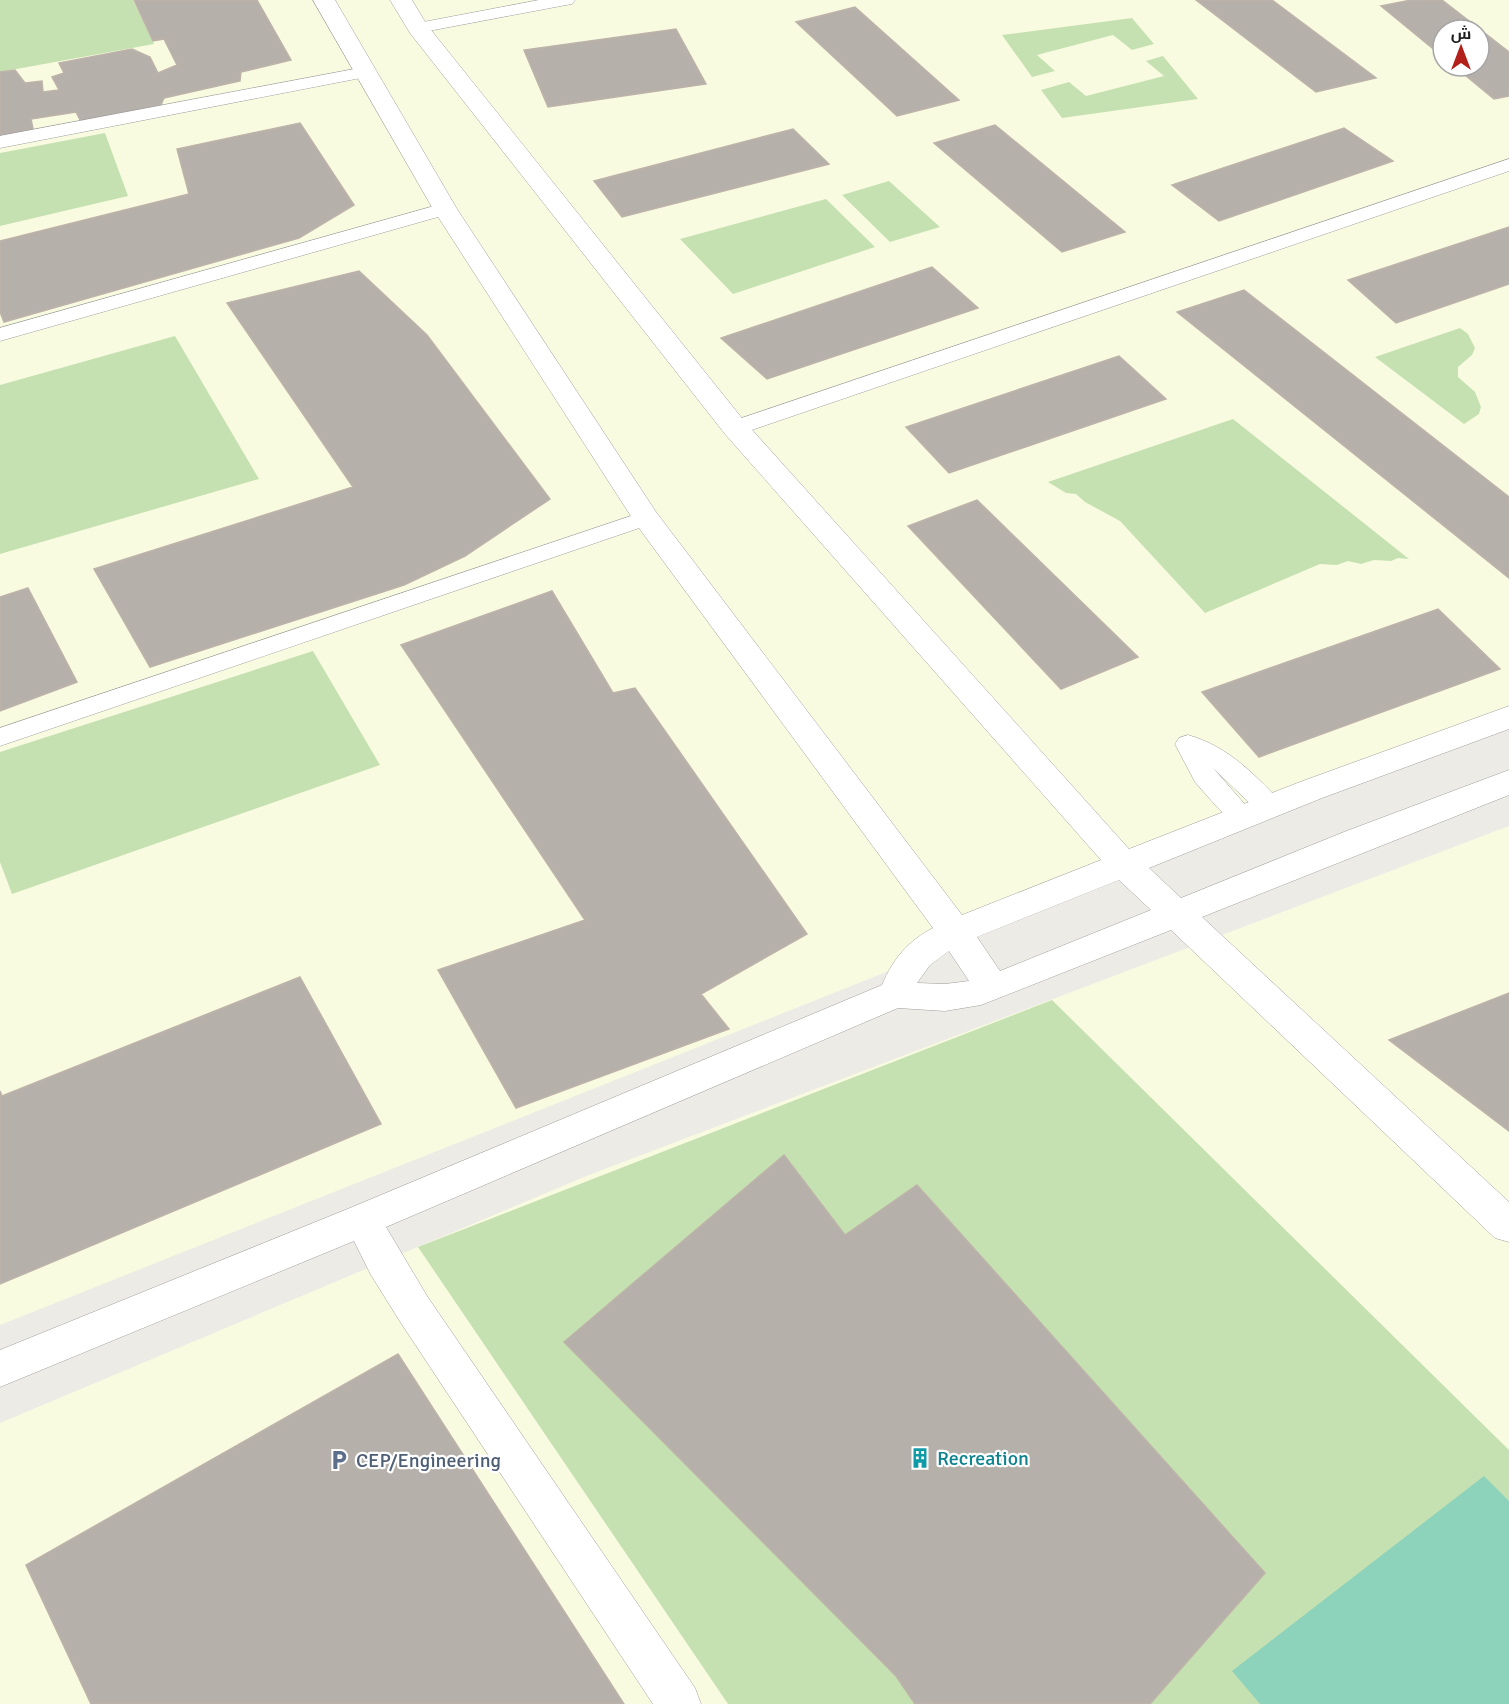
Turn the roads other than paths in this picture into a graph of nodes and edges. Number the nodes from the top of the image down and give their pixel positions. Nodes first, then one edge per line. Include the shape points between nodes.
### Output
1 (324, 0) edge
2 (401, 0) edge
3 (566, 0) edge
4 (418, 28) junction
5 (365, 72) junction
6 (0, 142) edge
7 (1509, 165) edge
8 (445, 209) junction
9 (0, 335) edge
10 (735, 428) junction
11 (646, 518) junction
12 (1509, 717) edge
13 (0, 737) edge
14 (1509, 782) edge
15 (1124, 865) junction
16 (1174, 914) junction
17 (955, 932) junction
18 (993, 988) junction
19 (896, 994) junction
20 (363, 1220) junction
21 (1509, 1226) edge
22 (0, 1369) edge
23 (679, 1704) edge

1 - 5 street
2 - 4 street
3 - 4 lane
4 - 10 street
5 - 6 lane
5 - 8 street
7 - 10 lane
8 - 9 lane
8 - 11 street
10 - 15 street
11 - 13 lane
11 - 17 street
12 - 15 street
14 - 16 street
15 - 16 street
15 - 17 street
16 - 18 street
16 - 21 street
17 - 18 street
17 - 19 street via 920,952 908,965
18 - 19 street via 956,998
19 - 20 street
20 - 22 street
20 - 23 street via 413,1308

